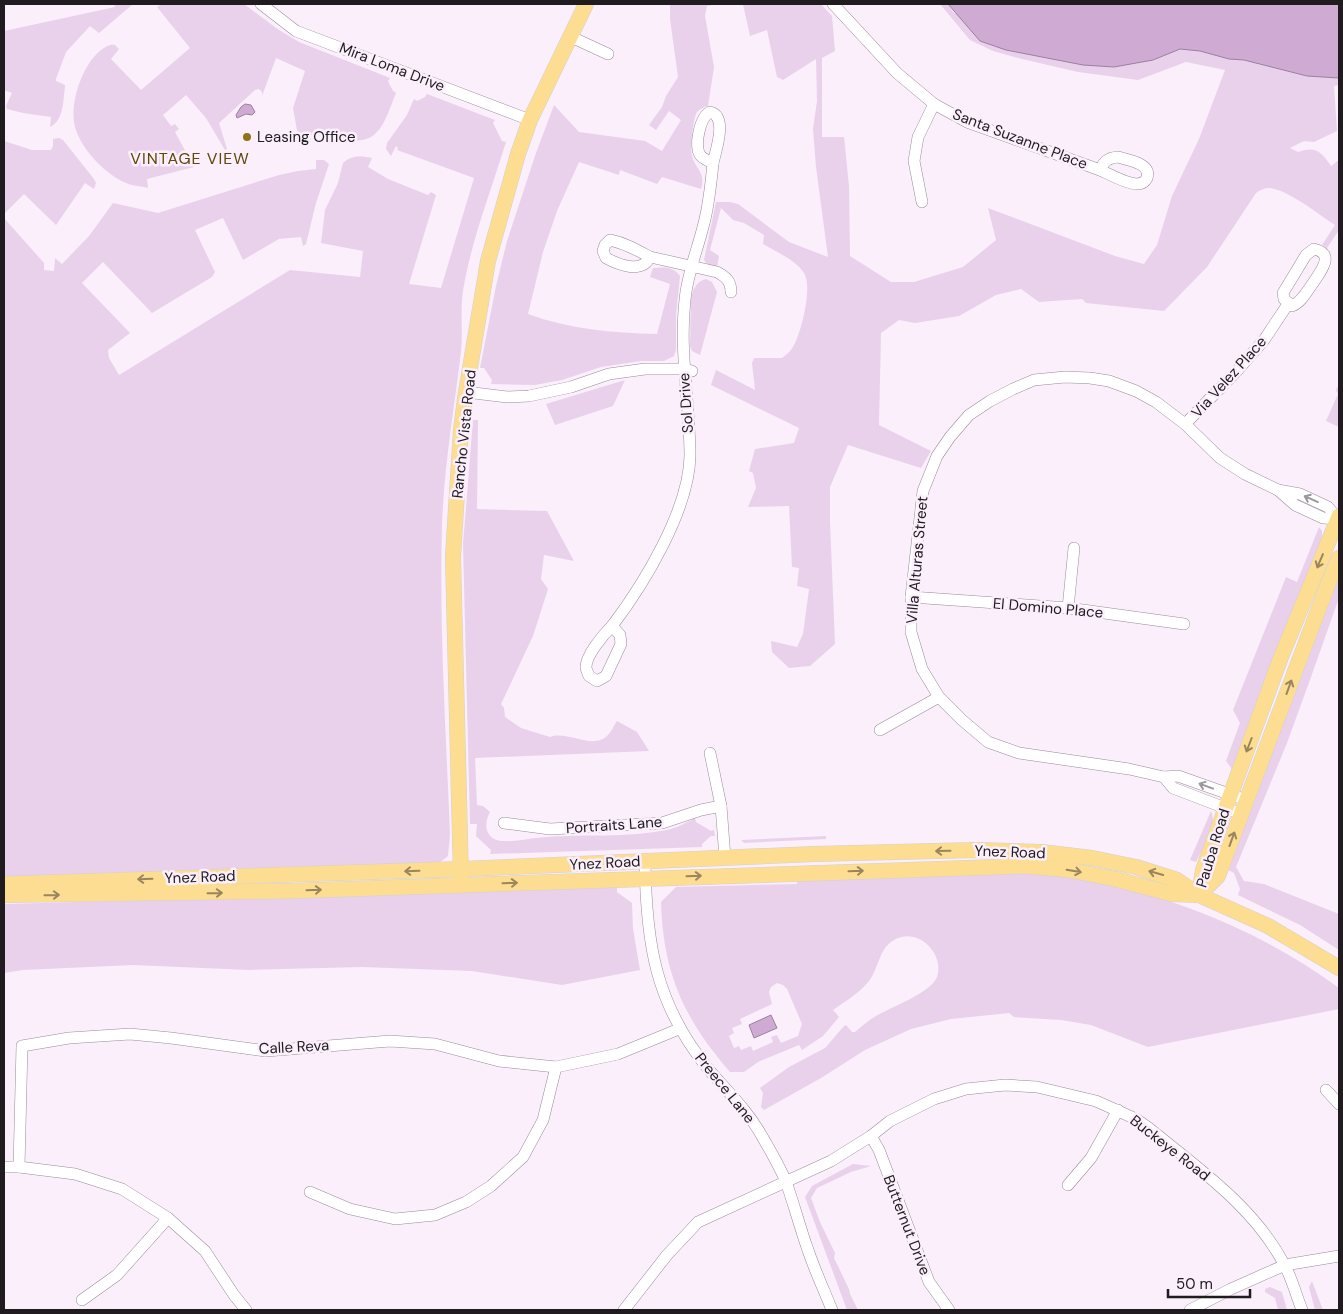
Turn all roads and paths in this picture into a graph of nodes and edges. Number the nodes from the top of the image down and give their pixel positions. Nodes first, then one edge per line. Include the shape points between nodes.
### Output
1 (261, 4) edge
2 (586, 4) edge
3 (833, 4) edge
4 (569, 36) junction
5 (608, 54) dead end
6 (934, 104) junction
7 (530, 120) junction
8 (713, 163) dead end
9 (1100, 170) dead end
10 (922, 202) dead end
11 (650, 257) dead end
12 (691, 267) junction
13 (731, 292) dead end
14 (1288, 304) junction
15 (688, 370) junction
16 (466, 392) junction
17 (1185, 424) junction
18 (1339, 518) edge
19 (1074, 548) dead end
20 (1339, 558) edge
21 (911, 597) junction
22 (1068, 608) junction
23 (1184, 624) dead end
24 (612, 626) dead end
25 (939, 697) junction
26 (880, 730) dead end
27 (710, 753) dead end
28 (1228, 801) junction
29 (721, 806) junction
30 (1244, 807) junction
31 (504, 823) dead end
32 (725, 858) junction
33 (645, 861) junction
34 (461, 869) junction
35 (645, 878) junction
36 (4, 884) edge
37 (461, 884) junction
38 (1199, 894) junction
39 (4, 896) edge
40 (1339, 968) edge
41 (679, 1028) junction
42 (556, 1068) junction
43 (1326, 1090) dead end
44 (1339, 1104) edge
45 (1118, 1110) junction
46 (871, 1136) junction
47 (4, 1167) edge
48 (19, 1167) junction
49 (785, 1181) junction
50 (1068, 1185) dead end
51 (310, 1192) dead end
52 (168, 1218) junction
53 (1339, 1256) edge
54 (1285, 1265) junction
55 (82, 1300) dead end
56 (246, 1310) edge
57 (624, 1310) edge
58 (832, 1310) edge
59 (949, 1310) edge
60 (1190, 1310) edge
61 (1302, 1310) edge

1 - 7 street, Mira Loma Drive via 296,30
2 - 4 main road, Rancho Vista Road
3 - 6 street, Santa Suzanne Place via 897,73
4 - 5 street
4 - 7 main road, Rancho Vista Road
6 - 9 street, Santa Suzanne Place via 967,122
6 - 10 street via 918,137 914,161
7 - 16 main road, Rancho Vista Road via 488,261
8 - 12 street, Sol Drive via 704,226
11 - 12 street
12 - 13 street via 717,272 726,278
12 - 15 street, Sol Drive via 685,300
14 - 14 street, Via Velez Place via 1292,306 1301,300 1324,267 1326,260 1320,250 1314,249 1306,255 1285,288 1283,296
14 - 17 street, Via Velez Place via 1241,367
15 - 16 street via 645,369 609,374 529,396
15 - 24 street, Sol Drive via 690,457 686,488 670,530 633,598
16 - 34 main road, Rancho Vista Road via 453,558
17 - 18 street, Villa Alturas Street via 1220,458 1245,474 1278,490 1300,494 1328,507
17 - 21 street, Villa Alturas Street via 1136,391 1090,378 1034,380 990,401 969,415 934,463 923,491
18 -> 28 main road, Pauba Road via 1281,657
19 - 22 street
30 -> 20 main road, Pauba Road
21 - 22 street, El Domino Place
21 - 25 street, Villa Alturas Street via 911,632 922,669
22 - 23 street, El Domino Place
25 - 26 street
25 - 28 street, Villa Alturas Street via 988,742 1019,753 1164,777 1178,776
27 - 29 street
28 - 30 street, Villa Alturas Street
28 - 38 main road, Pauba Road via 1203,870
29 - 31 street, Portraits Lane via 662,824 550,829
29 - 32 street
38 -> 30 main road, Pauba Road via 1218,876
32 - 33 main road, Ynez Road
38 -> 32 main road, Ynez Road via 1178,880 1136,868 1092,858 1041,852 978,850
33 - 34 main road, Ynez Road
33 - 35 street, Preece Lane
34 -> 36 main road, Ynez Road
34 - 37 main road, Rancho Vista Road
37 -> 35 main road, Ynez Road
35 -> 38 main road, Ynez Road via 1030,866 1115,879 1172,894
35 - 41 street, Preece Lane via 650,944 660,986
39 -> 37 main road, Ynez Road via 290,891
38 - 40 main road, Ynez Road via 1268,926
41 - 42 street, Calle Reva via 618,1054
41 - 49 street, Preece Lane via 763,1137
42 - 48 street, Calle Reva via 499,1061 435,1044 390,1041 266,1051 130,1034 69,1038 22,1046
42 - 51 street via 543,1120 523,1157 491,1186 466,1202 435,1215 395,1219 350,1209
43 - 44 street
45 - 46 street, Buckeye Road via 1096,1100 1037,1086 966,1089 934,1099 890,1121
45 - 50 street via 1091,1158
45 - 54 street, Buckeye Road via 1136,1119 1239,1204 1266,1235
46 - 49 street, Buckeye Road via 831,1161
46 - 59 street, Butternut Drive via 929,1282
47 - 48 street
48 - 52 street via 75,1174 122,1190
49 - 57 street, Buckeye Road via 698,1222
49 - 58 street, Preece Lane
52 - 55 street via 117,1275
52 - 56 street via 205,1251
53 - 54 street
54 - 60 street
54 - 61 street, Buckeye Road

